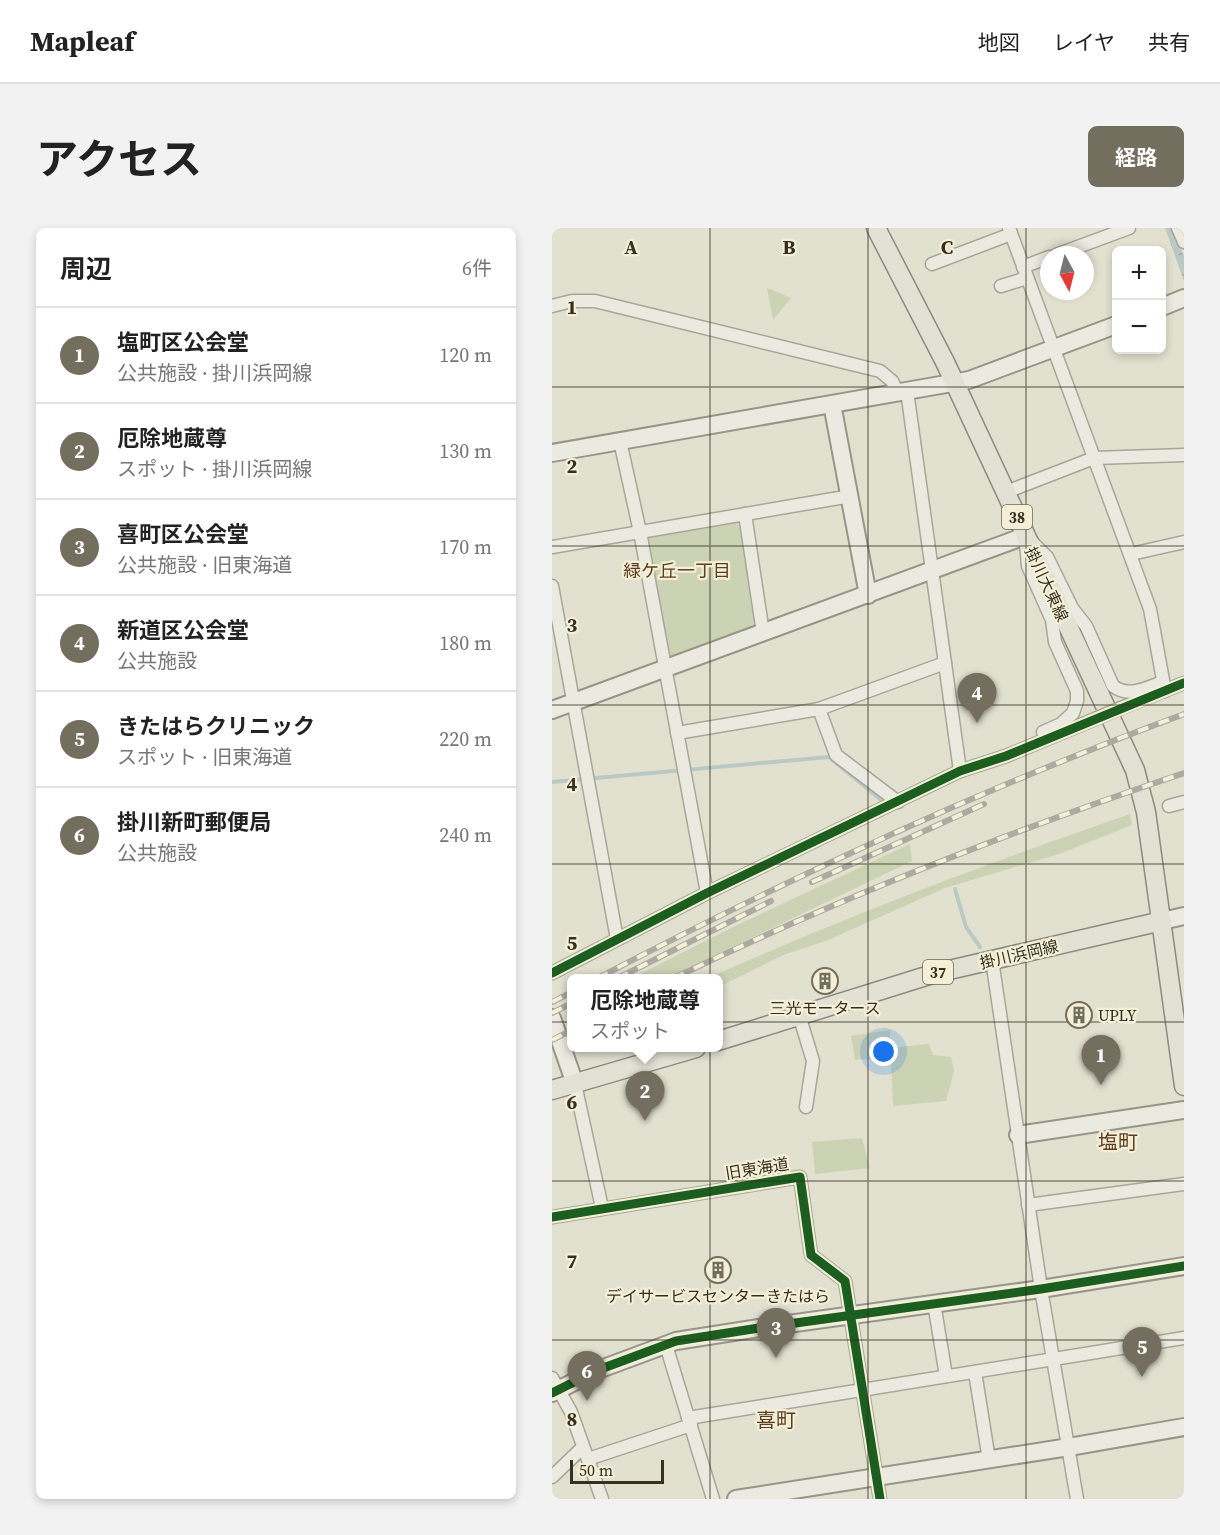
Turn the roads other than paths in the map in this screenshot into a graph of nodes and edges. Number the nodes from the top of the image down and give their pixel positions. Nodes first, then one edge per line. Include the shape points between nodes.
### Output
1 (876, 228) edge
2 (1129, 228) edge
3 (1178, 228) edge
4 (1010, 231) edge
5 (1101, 233) edge
6 (1184, 242) edge
7 (1074, 246) edge
8 (1040, 263) edge
9 (932, 264) dead end
10 (1025, 273) junction
11 (1001, 286) dead end
12 (1184, 298) edge
13 (1166, 305) edge
14 (552, 306) edge
15 (1112, 327) edge
16 (1053, 350) junction
17 (954, 383) junction
18 (902, 392) junction
19 (832, 404) junction
20 (620, 441) junction
21 (552, 453) edge
22 (1184, 455) edge
23 (1094, 458) junction
24 (1006, 492) junction
25 (851, 496) junction
26 (745, 514) junction
27 (640, 532) junction
28 (1025, 536) junction
29 (1184, 542) edge
30 (552, 547) edge
31 (1131, 554) junction
32 (933, 571) junction
33 (552, 586) edge
34 (868, 595) junction
35 (763, 633) junction
36 (945, 663) junction
37 (665, 669) junction
38 (1184, 683) edge
39 (1164, 687) junction
40 (573, 703) junction
41 (819, 709) junction
42 (552, 710) edge
43 (677, 733) junction
44 (1006, 756) junction
45 (960, 771) junction
46 (898, 802) junction
47 (1184, 802) edge
48 (1168, 806) dead end
49 (707, 893) junction
50 (1184, 916) edge
51 (1162, 921) junction
52 (616, 939) junction
53 (992, 960) junction
54 (552, 973) edge
55 (799, 1016) junction
56 (552, 1018) edge
57 (723, 1039) edge
58 (680, 1052) edge
59 (575, 1084) junction
60 (1184, 1086) edge
61 (552, 1090) edge
62 (806, 1107) dead end
63 (1184, 1110) edge
64 (1018, 1135) junction
65 (1184, 1184) edge
66 (1028, 1205) junction
67 (602, 1208) junction
68 (552, 1217) edge
69 (1184, 1266) edge
70 (1041, 1289) junction
71 (934, 1303) junction
72 (850, 1315) junction
73 (1184, 1338) edge
74 (666, 1345) junction
75 (1054, 1360) junction
76 (975, 1372) junction
77 (946, 1376) junction
78 (554, 1387) edge
79 (863, 1390) junction
80 (689, 1421) junction
81 (1184, 1427) edge
82 (583, 1447) junction
83 (1069, 1448) junction
84 (588, 1459) junction
85 (989, 1460) junction
86 (552, 1477) edge
87 (876, 1477) junction
88 (602, 1499) edge
89 (713, 1499) edge
90 (736, 1499) edge
91 (880, 1499) edge
92 (1077, 1499) edge

1 - 17 main road, 掛川大東線 / 38
2 - 5 street
3 - 6 street
4 - 9 street
4 - 10 street
5 - 7 street
8 - 10 street
10 - 11 street
10 - 16 street
12 - 13 street
14 - 18 street via 595,301 787,347 880,371
15 - 16 street
16 - 17 street
16 - 23 street
17 - 18 street
17 - 24 main road, 掛川大東線 / 38
18 - 19 street
18 - 32 street
19 - 20 street
19 - 25 street
20 - 21 street
20 - 27 street
22 - 23 street
23 - 24 street
23 - 31 street
24 - 28 main road, 掛川大東線 / 38
25 - 26 street
25 - 34 street
26 - 27 street
26 - 35 street
27 - 30 street
27 - 37 street
28 - 32 street
28 - 39 street via 1047,557 1071,608 1086,626 1113,686 1131,693
28 - 44 street via 1028,566 1052,620 1055,642 1077,691 1077,701 1074,713 1061,724 1010,745
28 - 51 main road, 掛川大東線 / 38 via 1135,770 1146,812
29 - 31 street
31 - 39 street via 1150,609
32 - 34 street
32 - 36 street
33 - 40 street
34 - 35 street
35 - 37 street
36 - 41 street
36 - 45 street
37 - 40 street
37 - 43 street
38 - 39 street
39 - 44 street, bridge
40 - 42 street
40 - 52 street
41 - 43 street
41 - 46 street via 836,755
43 - 49 street
44 - 45 street
45 - 46 street
46 - 49 street
47 - 48 street
49 - 52 street
50 - 51 street
51 - 53 main road, 掛川浜岡線 / 37
51 - 60 main road
52 - 54 street
53 - 55 main road, 掛川浜岡線 / 37 via 936,973
53 - 64 street
55 - 57 main road, 掛川浜岡線 / 37
55 - 62 street via 813,1061
56 - 59 street
58 - 59 main road
59 - 61 main road
59 - 67 street
63 - 64 street
64 - 66 street
65 - 66 street
66 - 70 street
67 - 68 street, 旧東海道
67 - 72 street, 旧東海道 via 800,1177 811,1254 845,1281
69 - 70 street
70 - 71 street
70 - 75 street
71 - 72 street
71 - 77 street
72 - 74 street
72 - 79 street
73 - 75 street
74 - 78 street
74 - 80 street
75 - 76 street
75 - 83 street
76 - 77 street
76 - 85 street
77 - 79 street
78 - 82 street via 572,1412
79 - 80 street
79 - 87 street
80 - 84 street
80 - 89 street
81 - 83 street
82 - 84 street
82 - 86 street
83 - 85 street
83 - 92 street
84 - 88 street
85 - 87 street
87 - 90 street
87 - 91 street

